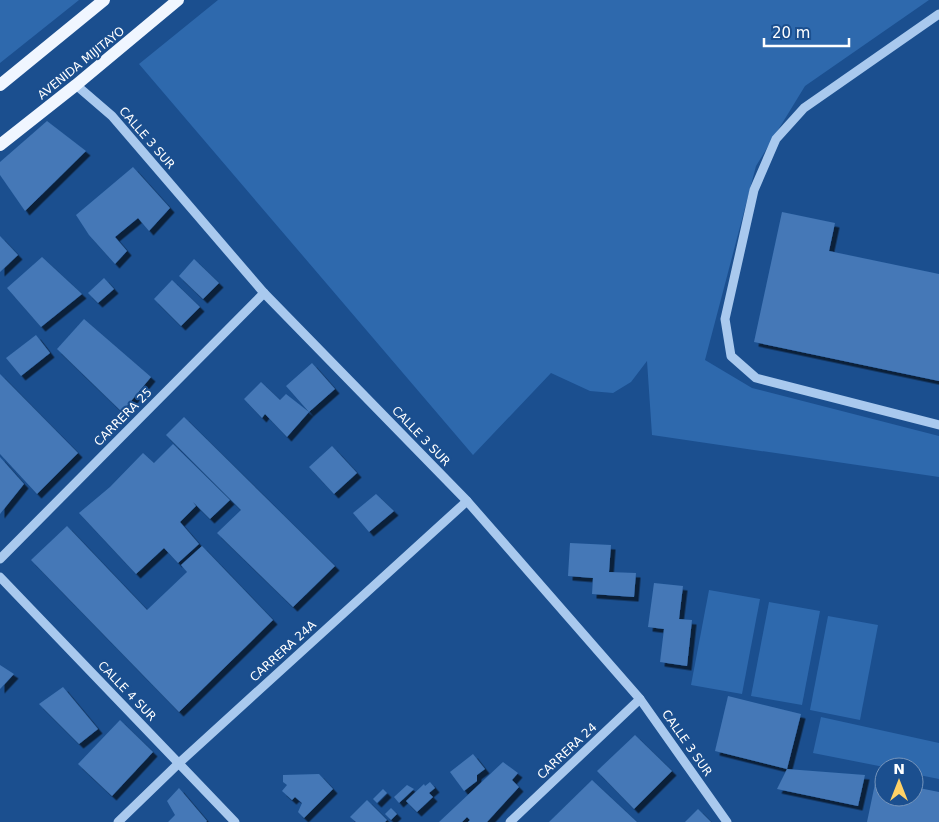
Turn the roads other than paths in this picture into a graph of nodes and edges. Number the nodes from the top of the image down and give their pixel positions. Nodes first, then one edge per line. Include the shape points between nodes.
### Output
1 (104, 0) edge
2 (178, 0) edge
3 (939, 14) edge
4 (0, 85) edge
5 (76, 85) junction
6 (0, 145) edge
7 (264, 293) junction
8 (939, 425) edge
9 (467, 501) junction
10 (0, 558) edge
11 (0, 577) edge
12 (640, 699) junction
13 (180, 763) junction
14 (118, 822) edge
15 (236, 822) edge
16 (510, 822) edge
17 (727, 822) edge

1 - 4 main road
2 - 5 main road, AVENIDA MIJITAYO
3 - 8 street via 804,108 776,139 754,190 725,318 731,356 756,378
5 - 6 main road, AVENIDA MIJITAYO
5 - 7 street, CALLE 3 SUR via 112,116
7 - 9 street, CALLE 3 SUR
7 - 10 street, CARRERA 25
9 - 12 street, CALLE 3 SUR
9 - 13 street, CARRERA 24A
11 - 13 street, CALLE 4 SUR
12 - 16 street, CARRERA 24
12 - 17 street, CALLE 3 SUR
13 - 14 street, CARRERA 24A
13 - 15 street, CALLE 4 SUR

